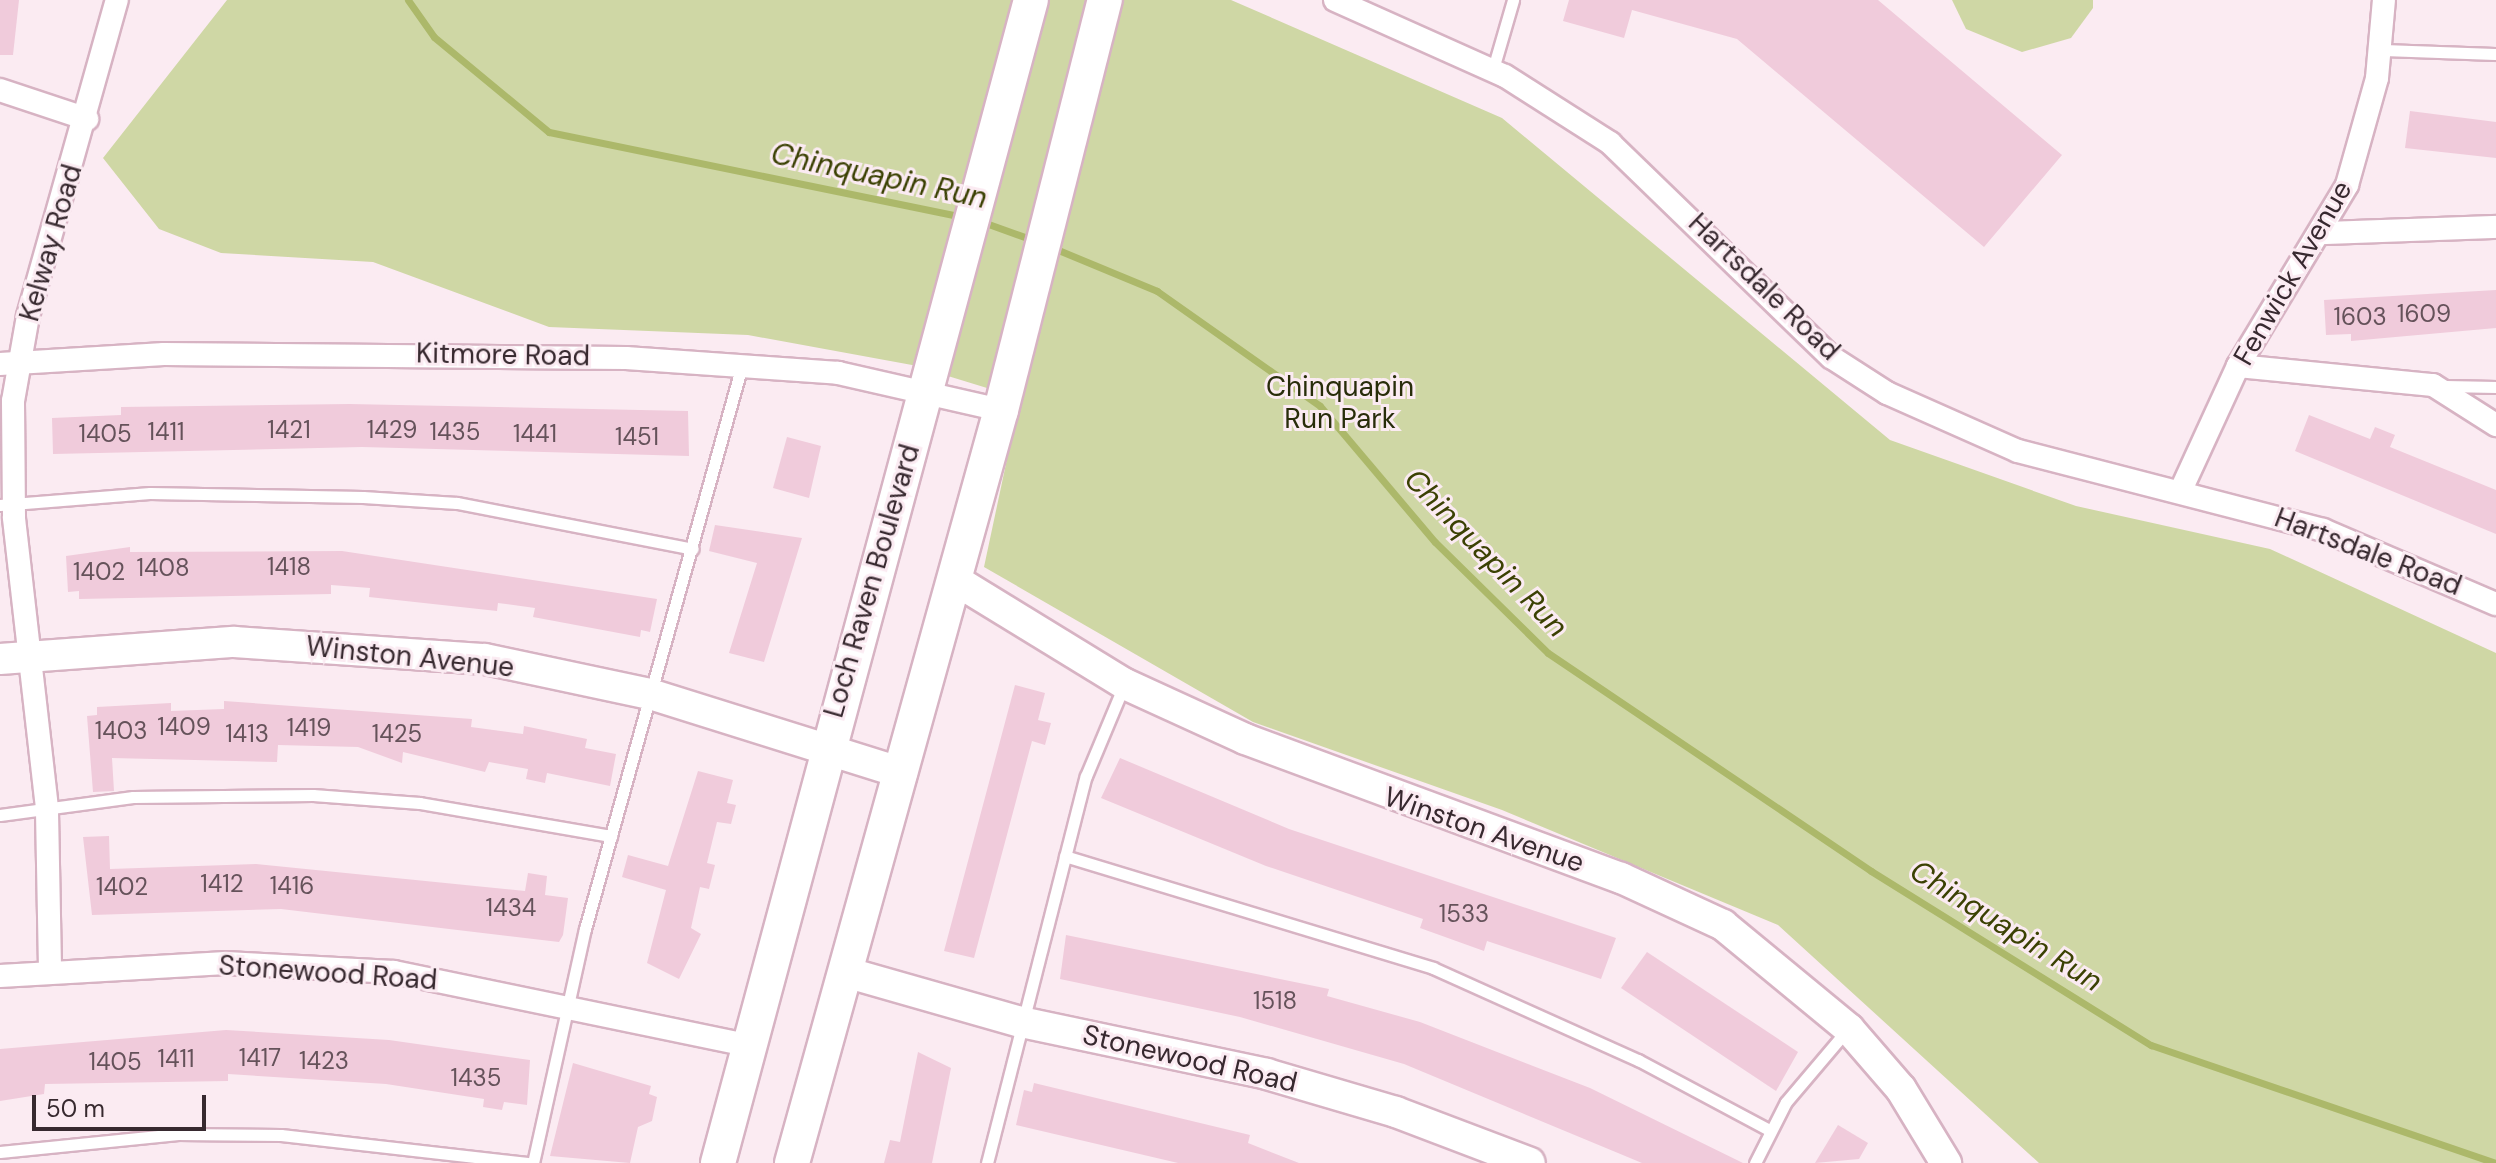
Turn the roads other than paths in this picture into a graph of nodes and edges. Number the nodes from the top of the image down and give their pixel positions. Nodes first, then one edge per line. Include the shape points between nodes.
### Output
1 (117, 0) edge
2 (1031, 0) edge
3 (1105, 0) edge
4 (1335, 0) edge
5 (1513, 0) edge
6 (2384, 0) edge
7 (2382, 50) junction
8 (2496, 54) edge
9 (1493, 69) junction
10 (0, 90) edge
11 (87, 119) junction
12 (2496, 227) edge
13 (2323, 233) junction
14 (9, 364) edge
15 (742, 365) junction
16 (2238, 366) junction
17 (2433, 385) junction
18 (2496, 387) edge
19 (927, 389) junction
20 (1001, 410) junction
21 (2496, 425) edge
22 (2181, 490) junction
23 (7, 504) edge
24 (693, 549) junction
25 (955, 580) junction
26 (2496, 604) edge
27 (14, 657) edge
28 (1125, 684) junction
29 (650, 694) junction
30 (824, 748) junction
31 (902, 773) junction
32 (47, 808) junction
33 (0, 815) edge
34 (611, 836) junction
35 (1065, 856) junction
36 (50, 968) junction
37 (845, 972) junction
38 (0, 976) edge
39 (568, 1006) junction
40 (1021, 1022) junction
41 (1849, 1029) junction
42 (745, 1045) junction
43 (1769, 1130) junction
44 (0, 1152) edge
45 (1945, 1162) edge
46 (530, 1163) edge
47 (718, 1163) edge
48 (792, 1163) edge
49 (987, 1163) edge
50 (1530, 1163) edge
51 (1755, 1163) edge

1 - 11 street, Kelway Road
2 - 19 main road, Loch Raven Boulevard
3 - 20 main road
4 - 9 street, Hartsdale Road
5 - 9 lane
6 - 7 street, Fenwick Avenue
7 - 8 lane
7 - 13 street, Fenwick Avenue via 2361,149
9 - 22 street, Hartsdale Road via 1644,170 1831,357 1887,393 2018,451
10 - 11 street
11 - 14 street, Kelway Road
12 - 13 street
13 - 16 street, Fenwick Avenue
14 - 15 street, Kitmore Road via 457,353
14 - 23 street, Kelway Road
15 - 19 street, Kitmore Road
15 - 24 lane
16 - 17 street
16 - 22 street, Fenwick Avenue
17 - 18 lane
17 - 21 street
19 - 20 street, Kitmore Road
19 - 30 main road, Loch Raven Boulevard
20 - 25 main road
22 - 26 street, Hartsdale Road via 2323,530
23 - 24 lane via 150,493 457,503
23 - 27 street, Kelway Road
24 - 29 lane
25 - 28 street, Winston Avenue
25 - 31 main road
27 - 29 street, Winston Avenue via 234,642 396,649 485,659
27 - 32 street, Kelway Road
28 - 35 lane via 1086,776
28 - 41 street, Winston Avenue via 1356,785 1691,909 1752,944
29 - 30 street, Winston Avenue
29 - 34 lane
30 - 31 street, Winston Avenue
30 - 42 main road, Loch Raven Boulevard
31 - 37 main road
32 - 33 lane
32 - 34 lane via 133,797 313,795 420,803
32 - 36 street, Kelway Road
34 - 39 lane
35 - 40 lane
35 - 43 lane via 1433,968 1638,1060
36 - 38 street, Stonewood Road
36 - 39 street, Stonewood Road via 339,967
37 - 40 street, Stonewood Road
37 - 48 main road
39 - 42 street, Stonewood Road
39 - 46 lane
40 - 49 lane
40 - 50 street, Stonewood Road via 1291,1081
41 - 43 lane
41 - 45 street, Winston Avenue via 1901,1089
42 - 47 main road, Loch Raven Boulevard
43 - 51 lane
44 - 46 lane via 178,1134 281,1135

